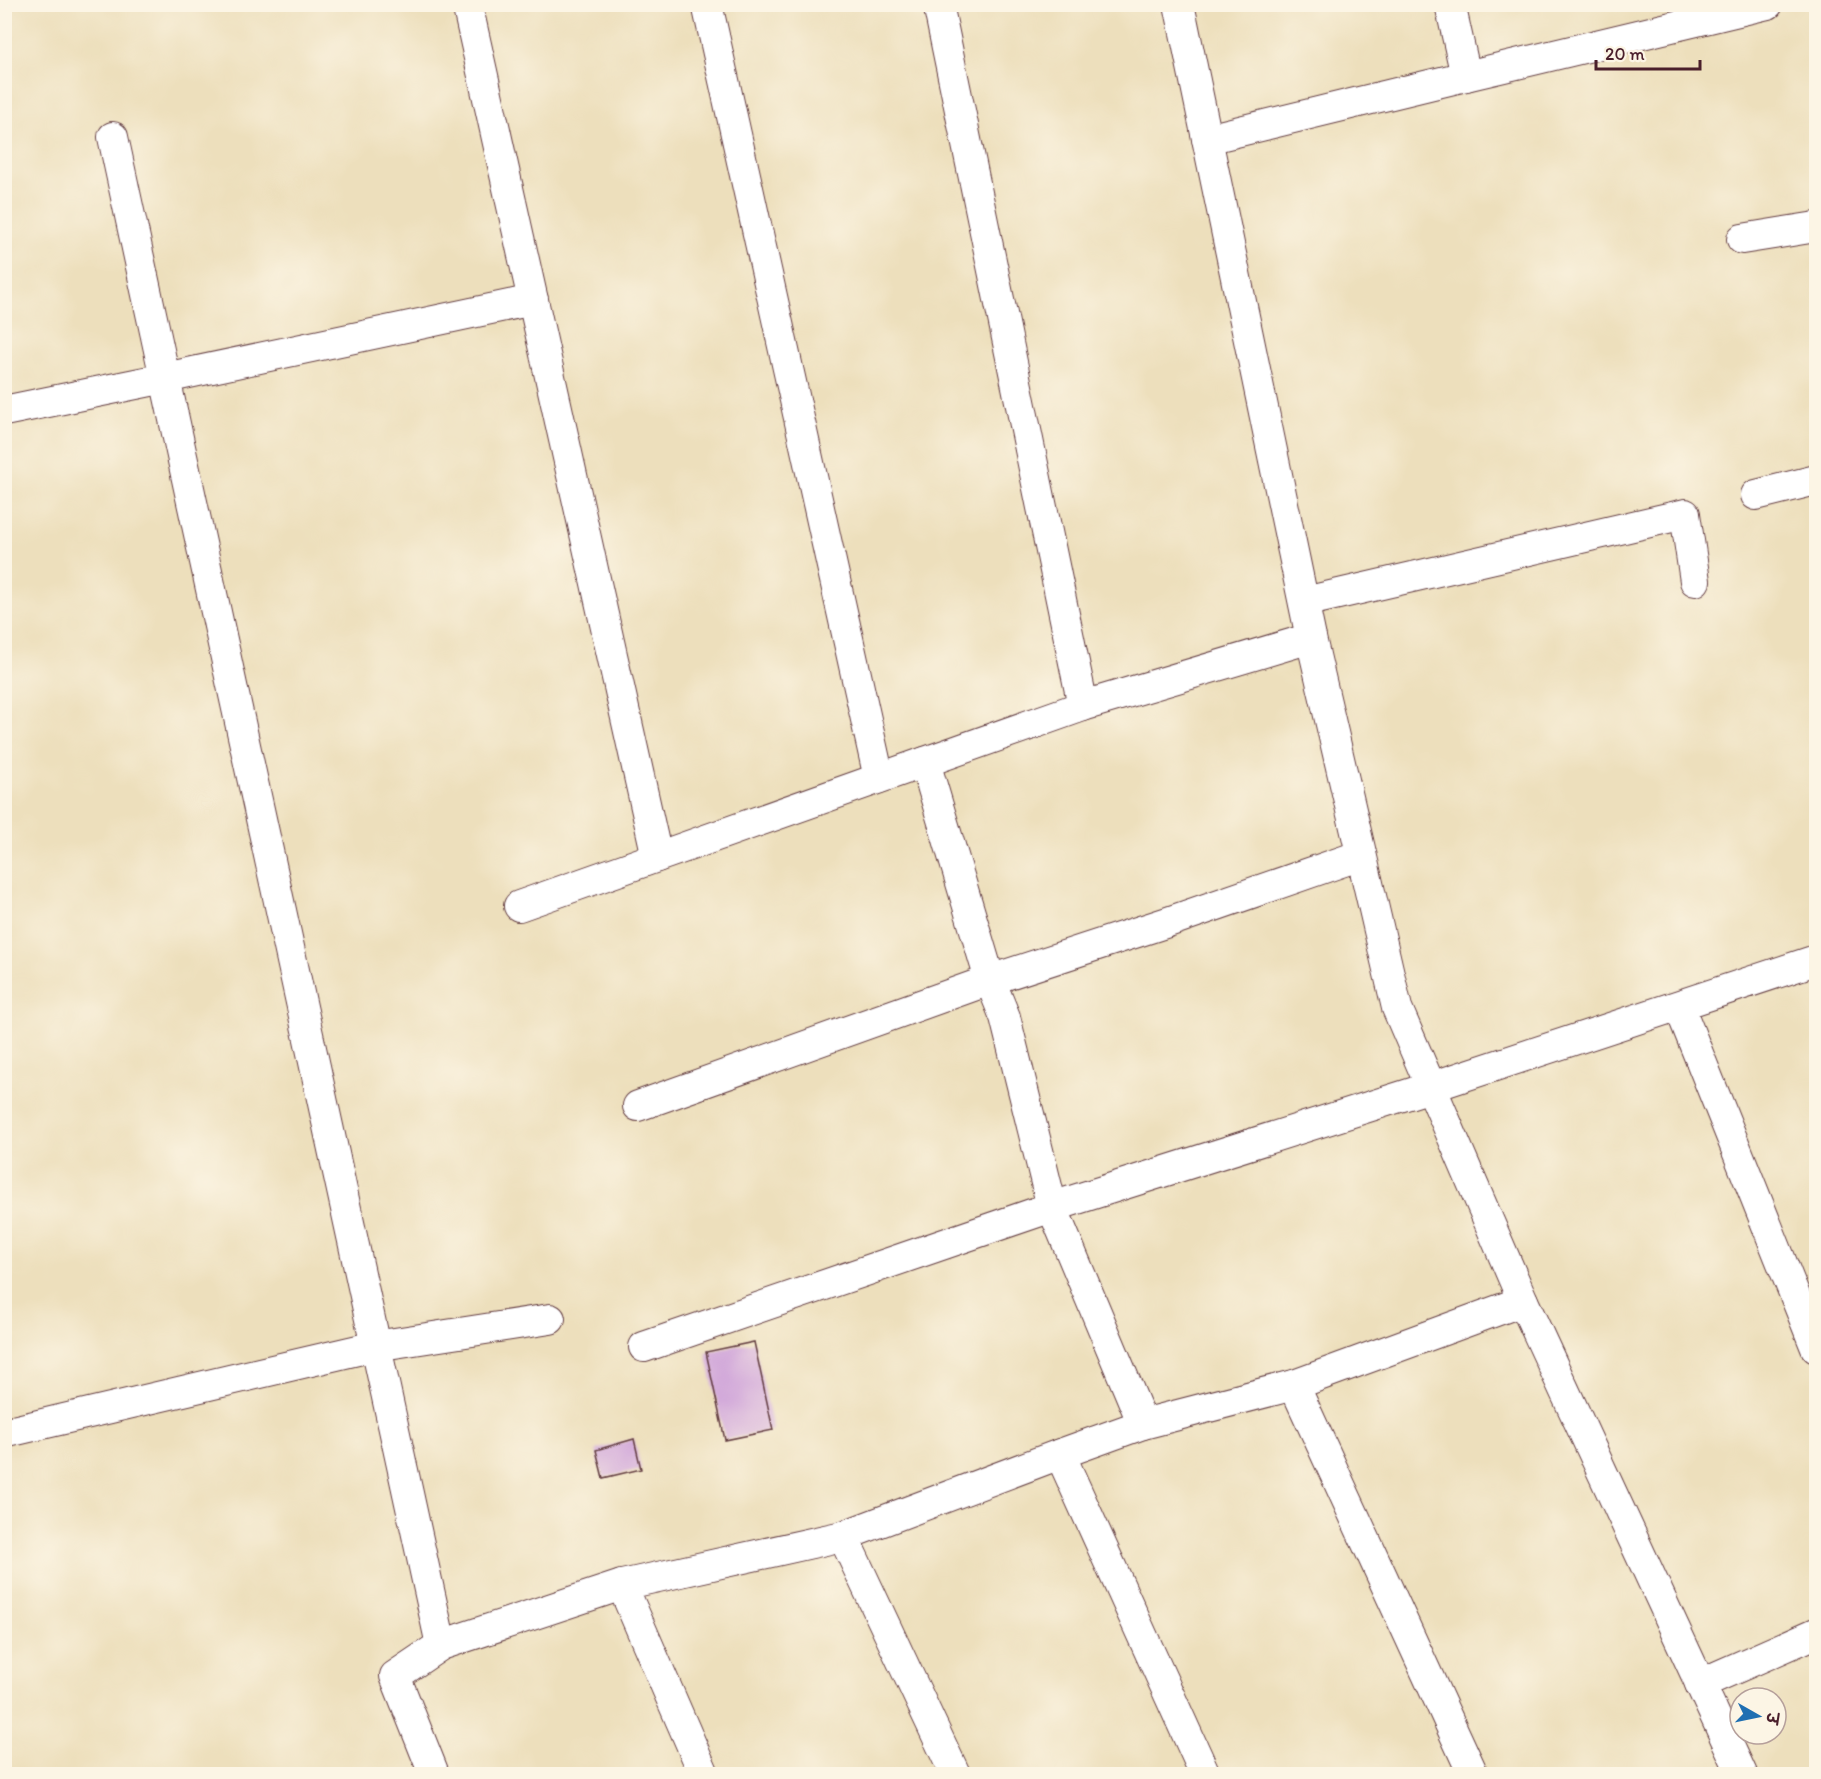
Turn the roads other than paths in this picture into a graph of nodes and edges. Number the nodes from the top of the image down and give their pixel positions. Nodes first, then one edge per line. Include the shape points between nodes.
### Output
1 (467, 4) edge
2 (707, 4) edge
3 (938, 4) edge
4 (1179, 4) edge
5 (1450, 4) edge
6 (1768, 4) edge
7 (1466, 76) junction
8 (113, 137) dead end
9 (1207, 139) junction
10 (1816, 227) edge
11 (1742, 239) dead end
12 (532, 300) junction
13 (165, 378) junction
14 (4, 411) edge
15 (1816, 480) edge
16 (1756, 495) dead end
17 (1695, 581) dead end
18 (1304, 602) junction
19 (1311, 638) junction
20 (1083, 705) junction
21 (924, 762) junction
22 (879, 778) junction
23 (1361, 855) junction
24 (657, 857) junction
25 (519, 906) dead end
26 (1816, 960) edge
27 (990, 980) junction
28 (1679, 1006) junction
29 (1431, 1087) junction
30 (638, 1106) dead end
31 (1052, 1207) junction
32 (1523, 1301) junction
33 (550, 1318) dead end
34 (375, 1347) junction
35 (644, 1347) dead end
36 (1816, 1348) edge
37 (1294, 1385) junction
38 (1143, 1424) junction
39 (4, 1433) edge
40 (1060, 1455) junction
41 (843, 1536) junction
42 (622, 1585) junction
43 (1816, 1633) edge
44 (441, 1645) junction
45 (1700, 1684) junction
46 (434, 1774) edge
47 (704, 1774) edge
48 (955, 1774) edge
49 (1205, 1774) edge
50 (1473, 1774) edge
51 (1742, 1774) edge

1 - 12 street
2 - 22 street
3 - 20 street
4 - 9 street
5 - 7 street
6 - 7 street
7 - 9 street
8 - 13 street
9 - 18 street
10 - 11 street
12 - 13 street
12 - 24 street
13 - 14 street
13 - 34 street
15 - 16 street
17 - 18 street via 1685,514
18 - 19 street
19 - 20 street
19 - 23 street
20 - 21 street
21 - 22 street
21 - 27 street
22 - 24 street
23 - 27 street
23 - 29 street via 1397,1008
24 - 25 street
26 - 28 street
27 - 30 street
27 - 31 street via 1005,1017
28 - 29 street
28 - 36 street
29 - 31 street
29 - 32 street
31 - 35 street
31 - 38 street
32 - 37 street
32 - 45 street
33 - 34 street
34 - 39 street
34 - 44 street
37 - 38 street
37 - 50 street
38 - 40 street
40 - 41 street
40 - 49 street
41 - 42 street
41 - 48 street
42 - 44 street
42 - 47 street
43 - 45 street
44 - 46 street via 394,1676
45 - 51 street

